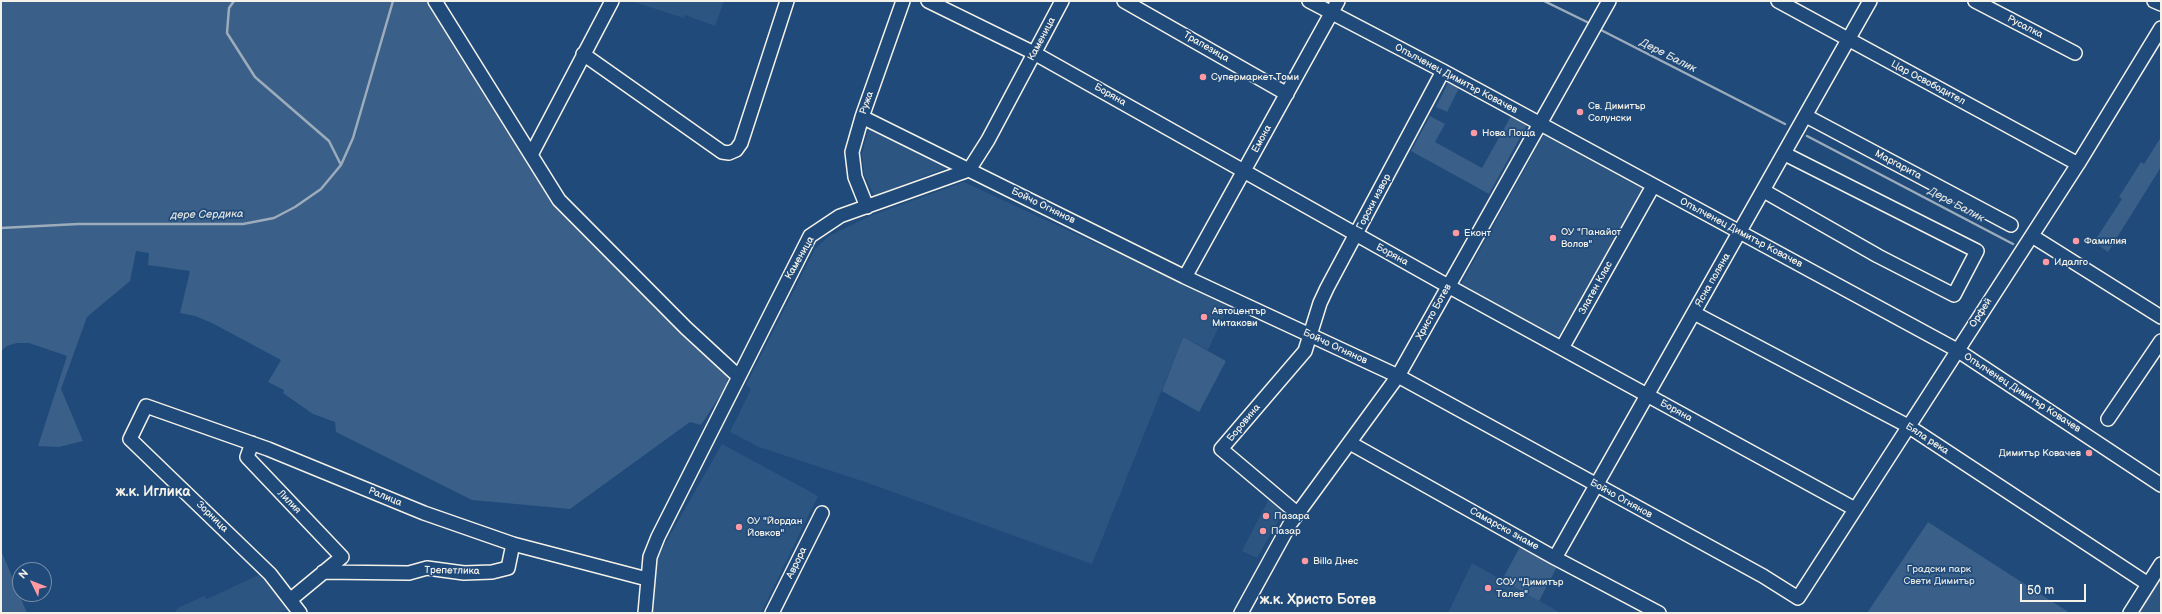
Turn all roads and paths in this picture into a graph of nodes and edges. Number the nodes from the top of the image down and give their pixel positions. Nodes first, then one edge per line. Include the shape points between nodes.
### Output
1 (435, 1) edge
2 (612, 1) edge
3 (787, 1) edge
4 (903, 1) edge
5 (928, 1) edge
6 (1062, 1) edge
7 (1124, 1) edge
8 (1309, 1) edge
9 (1338, 1) edge
10 (1609, 1) edge
11 (1778, 1) edge
12 (1870, 1) edge
13 (1975, 1) edge
14 (2154, 1) edge
15 (2161, 4) edge
16 (1331, 13) junction
17 (2161, 28) edge
18 (1848, 40) junction
19 (1034, 53) junction
20 (2075, 53) dead end
21 (583, 54) junction
22 (1443, 71) junction
23 (1287, 94) junction
24 (1806, 116) junction
25 (862, 117) junction
26 (1541, 125) junction
27 (1785, 154) junction
28 (530, 155) junction
29 (2078, 164) junction
30 (969, 170) junction
31 (1244, 171) junction
32 (1653, 186) junction
33 (1764, 191) junction
34 (866, 207) junction
35 (2011, 225) dead end
36 (1740, 233) junction
37 (1357, 235) junction
38 (2032, 236) junction
39 (1185, 277) junction
40 (1448, 286) junction
41 (1694, 314) junction
42 (2160, 317) edge
43 (1310, 335) junction
44 (2161, 341) edge
45 (1562, 348) junction
46 (1957, 350) junction
47 (738, 376) junction
48 (1398, 376) junction
49 (1648, 395) junction
50 (2108, 419) dead end
51 (137, 423) joint
52 (1908, 426) junction
53 (1350, 443) junction
54 (252, 444) junction
55 (1596, 485) junction
56 (2161, 485) edge
57 (1855, 509) junction
58 (822, 512) dead end
59 (1298, 514) junction
60 (513, 544) junction
61 (1555, 558) junction
62 (2161, 564) edge
63 (323, 572) junction
64 (647, 579) junction
65 (2148, 584) junction
66 (1798, 598) joint
67 (290, 600) junction
68 (300, 613) edge
69 (645, 613) edge
70 (772, 613) edge
71 (1241, 613) edge
72 (1659, 613) edge
73 (2130, 613) edge

1 - 28 street
2 - 21 street
3 - 21 street via 740,143 736,150 729,153 722,152
4 - 25 street, Ружа
5 - 19 street, Боряна
6 - 19 street, Каменица
7 - 23 street, Трапезица
8 - 16 street, Опълченец Димитър Ковачев
9 - 16 street, Емона
10 - 26 street, Христо Ботев
11 - 18 street, Цар Освободител
12 - 18 street, Ясна поляна
13 - 20 street, Русалка
14 - 15 street
16 - 22 street, Опълченец Димитър Ковачев
16 - 23 street, Емона
17 - 29 street, Орфей
18 - 24 street, Ясна поляна
18 - 29 street, Цар Освободител
19 - 30 street, Каменица via 988,140
19 - 31 street, Боряна
21 - 28 street
22 - 26 street, Опълченец Димитър Ковачев
22 - 37 street, Горски извор
23 - 31 street, Емона
24 - 27 street, Ясна поляна
24 - 35 street, Маргарита
25 - 30 street, Бойчо Огнянов
25 - 34 street, Ружа via 852,152 852,164
26 - 32 street, Опълченец Димитър Ковачев
26 - 40 street, Христо Ботев
27 - 33 street, Ясна поляна
27 - 33 street via 1977,251 1954,295 1878,256
28 - 47 street via 559,200 686,328
29 - 38 street, Орфей
30 - 34 street, Каменица
30 - 39 street, Бойчо Огнянов
31 - 37 street, Боряна
31 - 39 street, Емона
32 - 36 street, Опълченец Димитър Ковачев
32 - 45 street, Златен Клас
33 - 36 street, Ясна поляна
34 - 47 street, Каменица via 840,216 810,236
36 - 41 street, Ясна поляна
36 - 46 street, Опълченец Димитър Ковачев
37 - 40 street, Боряна
37 - 43 street, Горски извор via 1320,303
38 - 42 street
38 - 46 street, Орфей
39 - 43 street, Бойчо Огнянов
40 - 45 street, Боряна
40 - 48 street, Христо Ботев
41 - 49 street, Ясна поляна
41 - 52 street, Бяла река
43 - 48 street, Бойчо Огнянов
43 - 59 street, Боровина via 1305,351 1221,449
44 - 50 street
45 - 49 street, Боряна
46 - 52 street, Орфей
46 - 56 street, Опълченец Димитър Ковачев
47 - 64 street, Каменица via 658,537 650,557
48 - 53 street, Христо Ботев
48 - 55 street, Бойчо Огнянов
49 - 55 street, Ясна поляна
49 - 57 street, Боряна
51 - 54 street, Ралица via 146,406
51 - 67 street, Зорница via 130,439 270,574
52 - 57 street, Орфей
52 - 65 street, Бяла река
53 - 59 street, Христо Ботев
53 - 61 street, Самарско знаме
54 - 60 street, Ралица via 424,513
54 - 63 street, Лилия via 247,457 342,557
55 - 61 street, Ясна поляна
55 - 66 street, Бойчо Огнянов via 1763,576
57 - 66 street, Орфей
58 - 70 street, Аврора
59 - 71 street, Христо Ботев
60 - 63 street, Трепетлика via 508,568 492,572 464,573 427,568 409,573
60 - 64 street, Ралица
61 - 72 street, Самарско знаме
62 - 65 street
63 - 67 street
64 - 69 street, Каменица
65 - 73 street
67 - 68 street, Зорница

